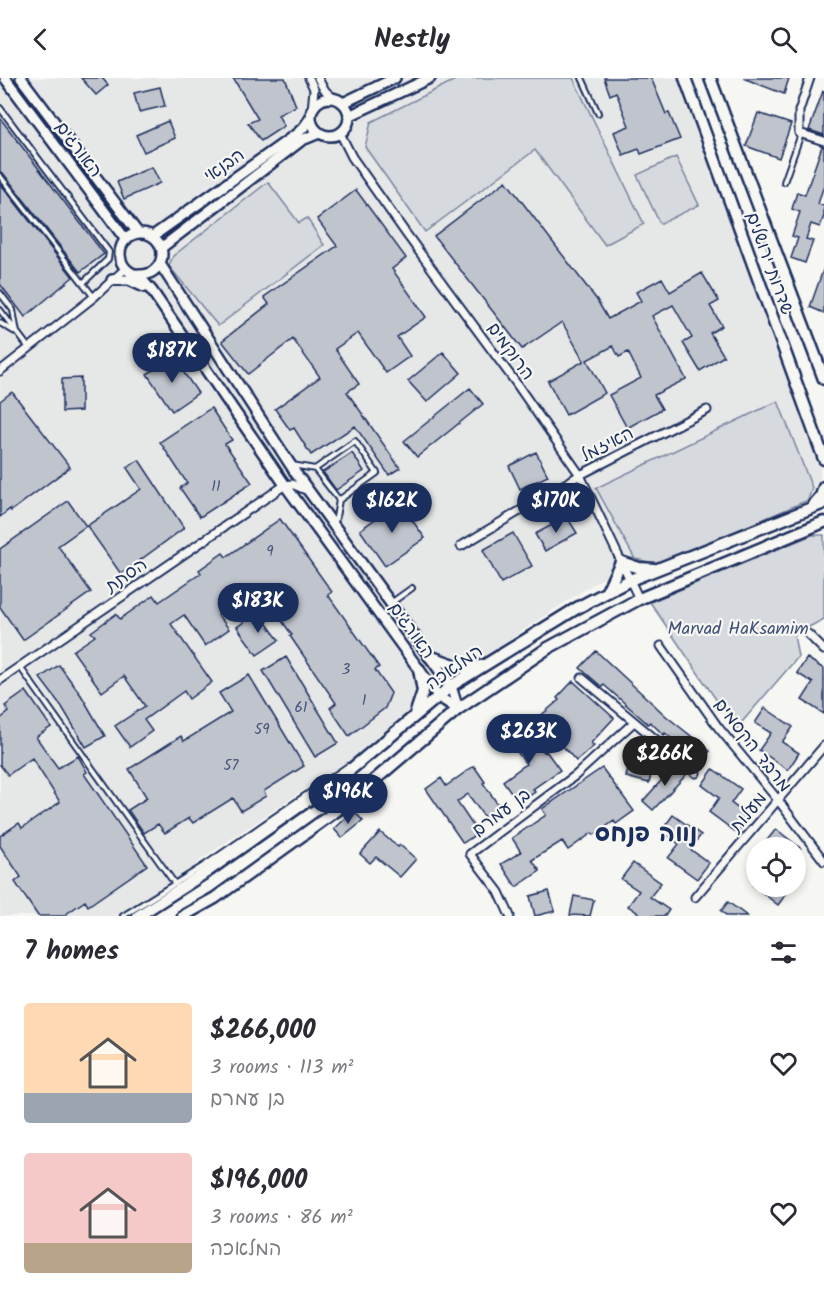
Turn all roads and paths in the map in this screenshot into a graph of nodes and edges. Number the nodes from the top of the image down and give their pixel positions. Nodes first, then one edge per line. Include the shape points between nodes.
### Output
1 (5, 78) edge
2 (21, 78) edge
3 (309, 78) edge
4 (318, 78) edge
5 (395, 78) edge
6 (430, 78) edge
7 (582, 78) edge
8 (685, 78) edge
9 (710, 78) edge
10 (810, 78) edge
11 (339, 102) junction
12 (0, 108) edge
13 (598, 113) dead end
14 (311, 114) junction
15 (349, 116) junction
16 (319, 133) junction
17 (801, 133) junction
18 (340, 134) junction
19 (824, 141) edge
20 (0, 176) edge
21 (784, 182) dead end
22 (138, 233) junction
23 (153, 236) junction
24 (126, 240) junction
25 (161, 248) junction
26 (160, 264) junction
27 (126, 267) junction
28 (137, 274) junction
29 (112, 280) junction
30 (83, 283) junction
31 (152, 291) junction
32 (0, 293) edge
33 (94, 297) junction
34 (0, 310) edge
35 (0, 323) edge
36 (17, 333) junction
37 (29, 348) junction
38 (0, 371) edge
39 (824, 379) edge
40 (707, 410) dead end
41 (824, 459) edge
42 (290, 465) junction
43 (315, 469) junction
44 (580, 474) junction
45 (285, 485) junction
46 (824, 487) edge
47 (308, 491) junction
48 (292, 494) junction
49 (268, 495) junction
50 (339, 500) junction
51 (824, 503) edge
52 (810, 508) junction
53 (824, 522) edge
54 (335, 527) junction
55 (824, 527) edge
56 (800, 530) junction
57 (461, 546) dead end
58 (621, 562) junction
59 (657, 569) junction
60 (630, 580) junction
61 (412, 588) dead end
62 (607, 591) junction
63 (639, 599) junction
64 (390, 603) junction
65 (808, 634) dead end
66 (661, 646) dead end
67 (824, 650) edge
68 (429, 656) junction
69 (484, 665) junction
70 (20, 667) junction
71 (419, 669) junction
72 (582, 678) dead end
73 (0, 680) edge
74 (452, 686) junction
75 (439, 697) junction
76 (458, 709) junction
77 (415, 717) junction
78 (634, 722) junction
79 (824, 746) edge
80 (362, 759) junction
81 (696, 773) dead end
82 (778, 800) junction
83 (824, 861) edge
84 (175, 884) junction
85 (168, 888) junction
86 (695, 897) dead end
87 (164, 899) junction
88 (123, 916) edge
89 (138, 916) edge
90 (183, 916) edge
91 (510, 916) edge

1 - 24 street, האורגים
2 - 22 street, האורגים
3 - 14 street via 314,89
4 - 11 street
5 - 11 street
6 - 15 street
7 - 13 lane
8 - 41 main road, שדרות ירושלים
9 - 39 main road, שדרות ירושלים
10 - 17 street via 799,111
11 - 14 street via 331,98 319,101
11 - 15 street
12 - 30 lane via 109,252 108,259
14 - 16 street via 314,129
14 - 23 street, הבנאי via 298,133
15 - 18 street
16 - 18 street
16 - 25 street, הבנאי via 302,140
17 - 19 street
17 - 21 lane
18 - 44 street, הרוקמים via 407,235
20 - 30 lane
22 - 23 street
22 - 24 street
23 - 25 street
24 - 27 street via 121,254
25 - 26 street
26 - 28 street via 150,273
26 - 42 street, האורגים
27 - 28 street
27 - 29 street
28 - 31 street, האורגים
29 - 31 street via 129,280
29 - 33 street
30 - 33 lane
31 - 45 street, האורגים
32 - 36 lane via 13,310
33 - 37 street
34 - 36 lane
35 - 36 lane
36 - 37 lane
37 - 38 street
40 - 44 street, האיזמל
42 - 43 lane
42 - 47 street, האורגים
43 - 50 lane
43 - 50 lane via 355,441 377,473
44 - 57 street, האיזמל
44 - 58 street, הרוקמים
45 - 47 street
45 - 48 street, האורגים
45 - 49 street, הסתת
46 - 52 main road
47 - 54 street, האורגים
48 - 49 street
48 - 71 street, האורגים
49 - 70 street, הסתת
50 - 54 lane
51 - 52 main road, המלאכה
52 - 59 main road, המלאכה
53 - 56 main road, המלאכה
54 - 64 street, האורגים
55 - 56 main road
56 - 63 main road, המלאכה
58 - 59 main road
58 - 60 street, הרוקמים
58 - 62 main road
59 - 60 main road, המלאכה
60 - 62 main road, המלאכה
60 - 63 street, הרוקמים
61 - 64 lane
62 - 69 main road, המלאכה
63 - 76 main road, המלאכה via 548,648
64 - 68 street, האורגים
65 - 67 street
66 - 82 street, מרבד הקסמים via 718,727
68 - 69 main road via 463,668
68 - 74 street, האורגים
69 - 74 main road, המלאכה
70 - 73 street, הסתת
70 - 84 lane
71 - 75 street, האורגים
71 - 77 main road via 423,691
72 - 78 street
74 - 75 main road, המלאכה
74 - 76 street, האורגים
75 - 76 street, האורגים
75 - 77 main road, המלאכה
76 - 90 main road, המלאכה via 350,801 215,898
77 - 80 main road, המלאכה
78 - 81 street
78 - 91 street, בן עמרם via 576,775 470,854 499,892
79 - 82 street, מעלות
80 - 84 lane
80 - 87 main road, המלאכה
82 - 83 street, מרבד הקסמים
82 - 86 street, מעלות
84 - 85 lane
85 - 87 lane
85 - 88 lane
87 - 89 main road, המלאכה

